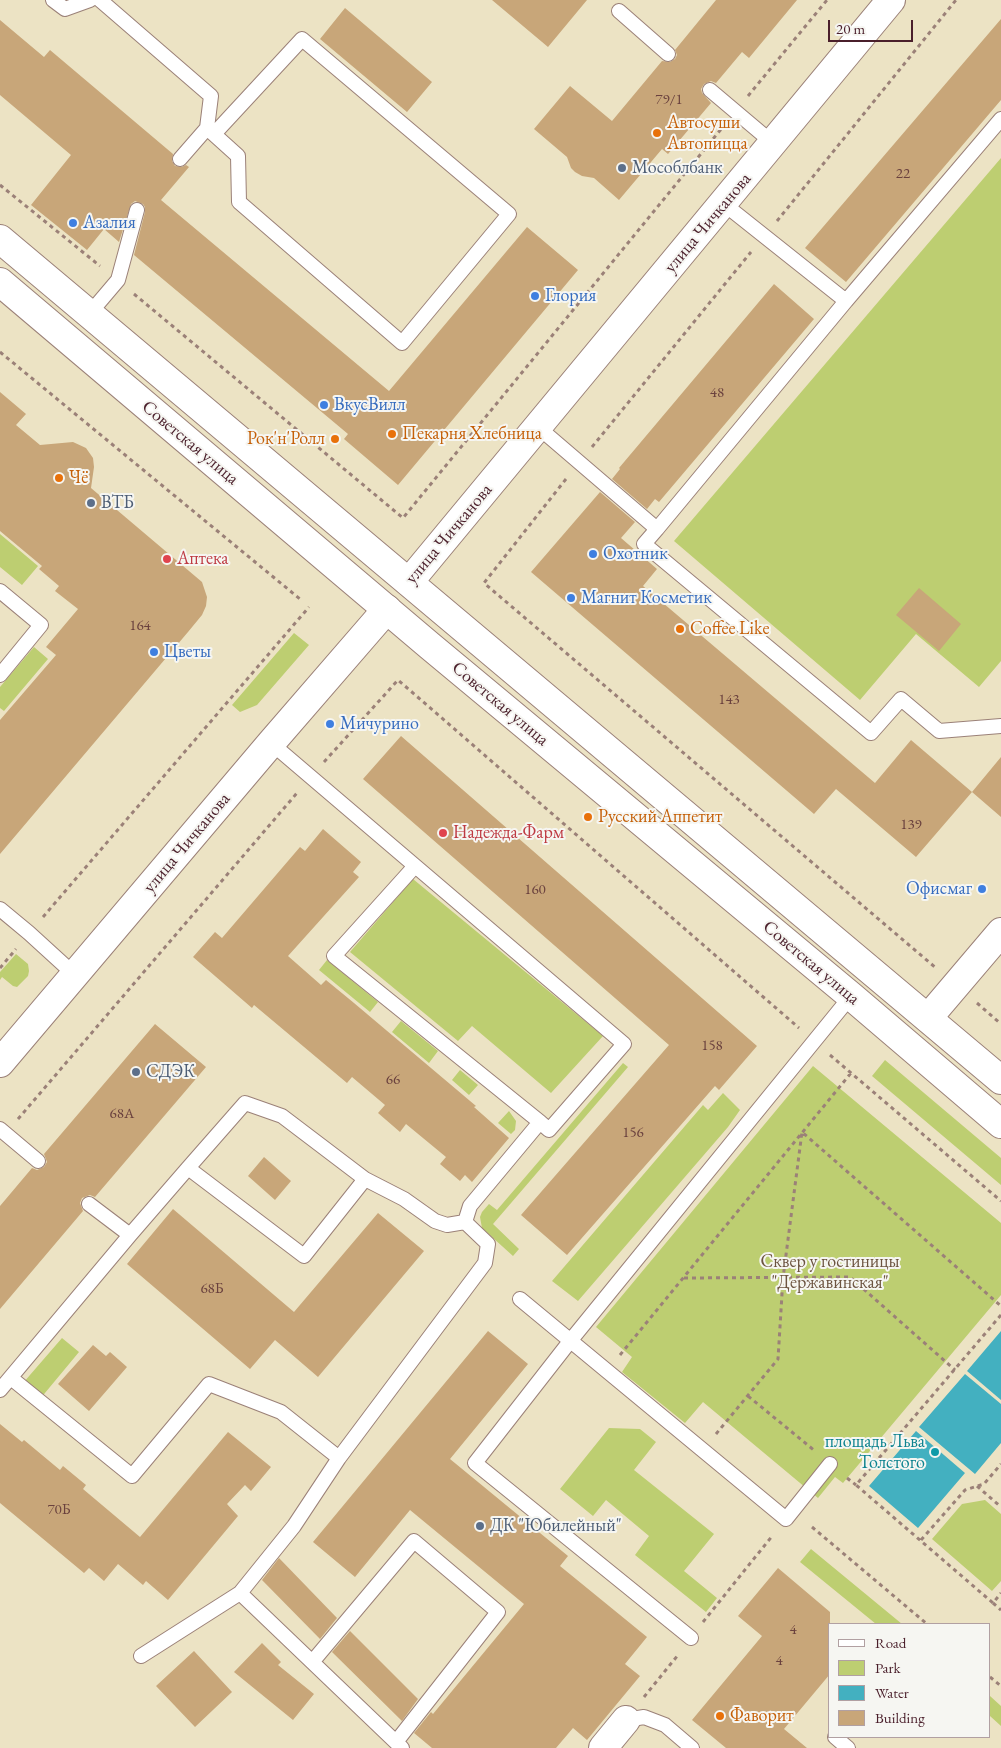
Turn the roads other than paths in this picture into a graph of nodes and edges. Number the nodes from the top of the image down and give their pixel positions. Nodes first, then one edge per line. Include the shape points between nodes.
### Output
1 (53, 0) edge
2 (90, 0) edge
3 (100, 0) edge
4 (891, 0) edge
5 (619, 11) dead end
6 (668, 54) dead end
7 (710, 90) dead end
8 (1001, 119) edge
9 (210, 131) junction
10 (774, 144) junction
11 (180, 159) dead end
12 (724, 204) junction
13 (137, 210) dead end
14 (0, 239) edge
15 (0, 282) edge
16 (846, 301) junction
17 (90, 314) junction
18 (538, 427) junction
19 (657, 528) junction
20 (409, 582) junction
21 (0, 591) edge
22 (387, 609) junction
23 (0, 675) edge
24 (1001, 726) edge
25 (271, 743) junction
26 (415, 866) junction
27 (0, 909) edge
28 (1001, 932) edge
29 (75, 975) junction
30 (851, 996) junction
31 (928, 1018) junction
32 (0, 1063) edge
33 (1001, 1080) edge
34 (540, 1122) junction
35 (1001, 1124) edge
36 (3, 1131) edge
37 (38, 1161) dead end
38 (188, 1168) junction
39 (365, 1179) junction
40 (89, 1204) dead end
41 (465, 1222) junction
42 (130, 1236) junction
43 (520, 1299) dead end
44 (571, 1340) junction
45 (11, 1378) junction
46 (0, 1390) edge
47 (339, 1458) junction
48 (830, 1464) road end
49 (240, 1593) junction
50 (691, 1638) dead end
51 (141, 1656) dead end
52 (313, 1661) junction
53 (626, 1720) joint
54 (837, 1738) edge
55 (399, 1745) edge
56 (603, 1748) edge
57 (692, 1748) edge
58 (848, 1748) edge

1 - 2 lane via 65,10
3 - 9 lane via 211,96
4 - 10 main road, улица Чичканова
5 - 6 lane
7 - 10 lane
8 - 16 lane
9 - 9 lane via 238,156 239,202 402,344 509,214 302,39
9 - 11 lane
10 - 12 main road, улица Чичканова
12 - 16 lane
12 - 18 main road, улица Чичканова
13 - 17 lane via 118,280
14 - 17 main road
15 - 22 main road, Советская улица
16 - 19 lane
17 - 20 main road
18 - 19 lane
18 - 20 main road, улица Чичканова
19 - 24 lane via 644,544 871,733 901,699 938,731
20 - 22 main road, улица Чичканова
20 - 31 main road
21 - 23 lane via 41,625
22 - 25 main road, улица Чичканова
22 - 30 main road, Советская улица
25 - 26 lane
25 - 29 main road, улица Чичканова
26 - 34 lane via 334,956
26 - 34 lane via 624,1044 549,1130
27 - 29 lane
28 - 31 main road
29 - 32 main road, улица Чичканова
30 - 35 main road, Советская улица
30 - 44 lane
31 - 33 main road
34 - 41 lane via 470,1206
36 - 37 lane
38 - 39 lane via 245,1103 282,1116
38 - 39 lane via 304,1256
38 - 42 lane
39 - 41 lane via 404,1198 435,1221 447,1225
40 - 42 lane
41 - 47 lane via 488,1244 485,1263
42 - 45 lane
43 - 44 lane
44 - 48 lane via 786,1519
44 - 50 lane via 475,1463
45 - 46 lane
45 - 47 lane via 132,1476 209,1384 281,1412
47 - 49 lane via 294,1526
49 - 51 lane
49 - 52 lane
52 - 55 lane
52 - 55 lane via 414,1541 498,1612
53 - 56 main road
53 - 57 lane via 644,1717 666,1725
54 - 58 lane

